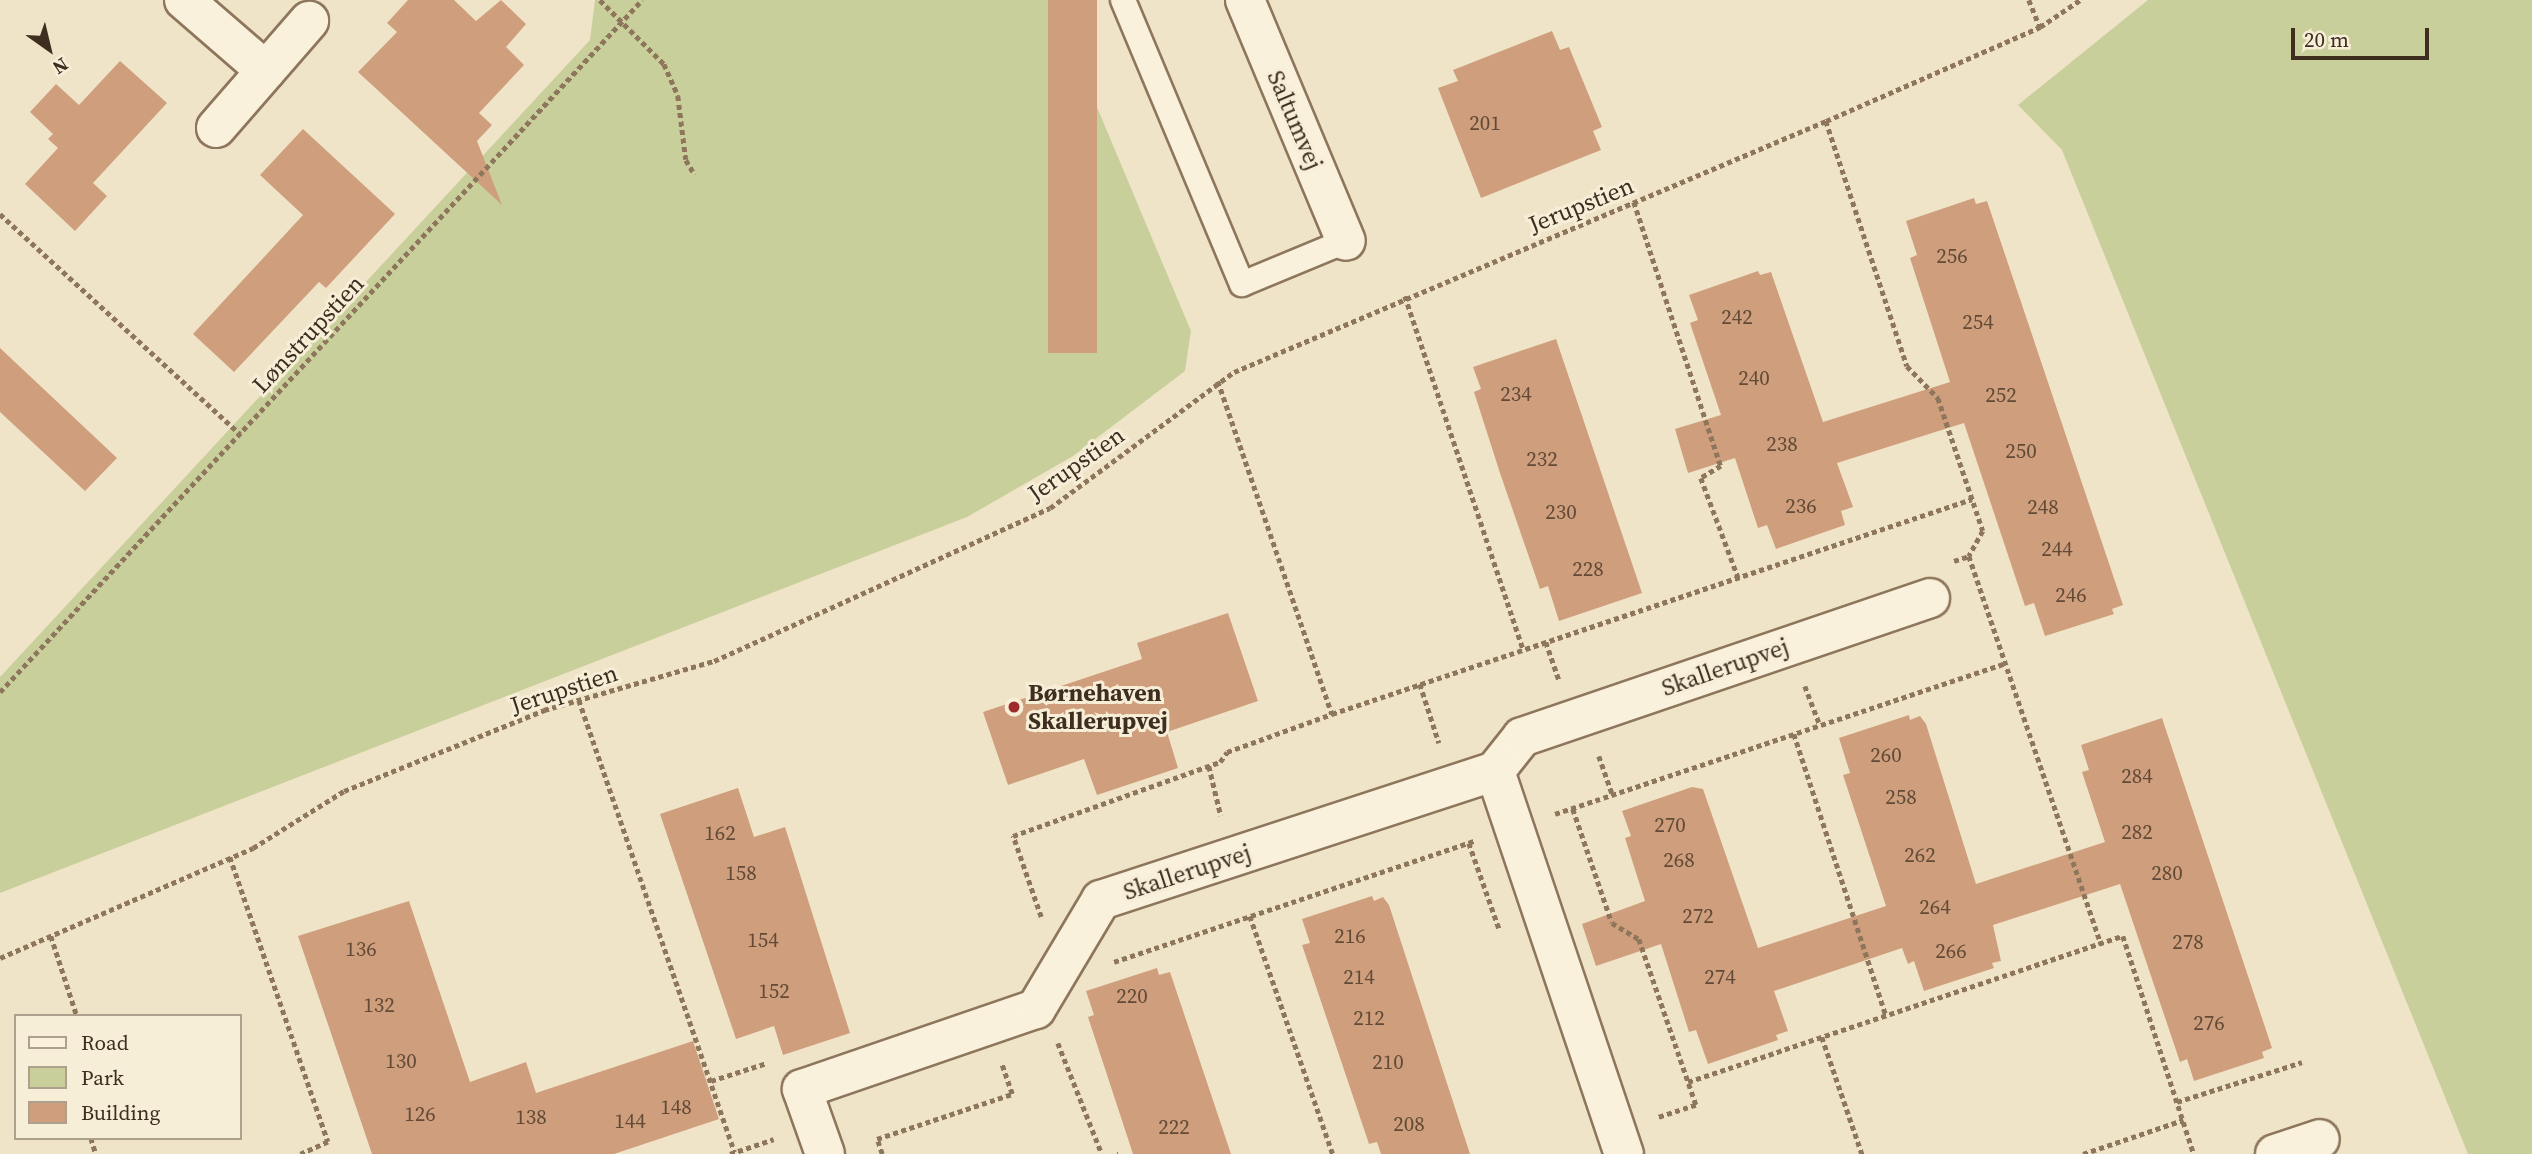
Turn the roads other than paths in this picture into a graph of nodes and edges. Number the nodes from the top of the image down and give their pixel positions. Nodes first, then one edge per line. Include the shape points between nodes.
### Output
1 (184, 0) edge
2 (1123, 0) edge
3 (1245, 0) edge
4 (309, 21) dead end
5 (266, 71) junction
6 (216, 128) dead end
7 (1346, 240) joint
8 (1930, 598) dead end
9 (1495, 771) junction
10 (2320, 1139) dead end
11 (1620, 1143) edge
12 (825, 1154) edge
13 (2275, 1154) edge

1 - 5 street
2 - 7 lane via 1242,284
3 - 7 street, Saltumvej
4 - 5 street
5 - 6 street
8 - 9 street, Skallerupvej via 1522,737
9 - 11 street
9 - 12 street, Skallerupvej via 1101,900 1036,1009 802,1089
10 - 13 street

